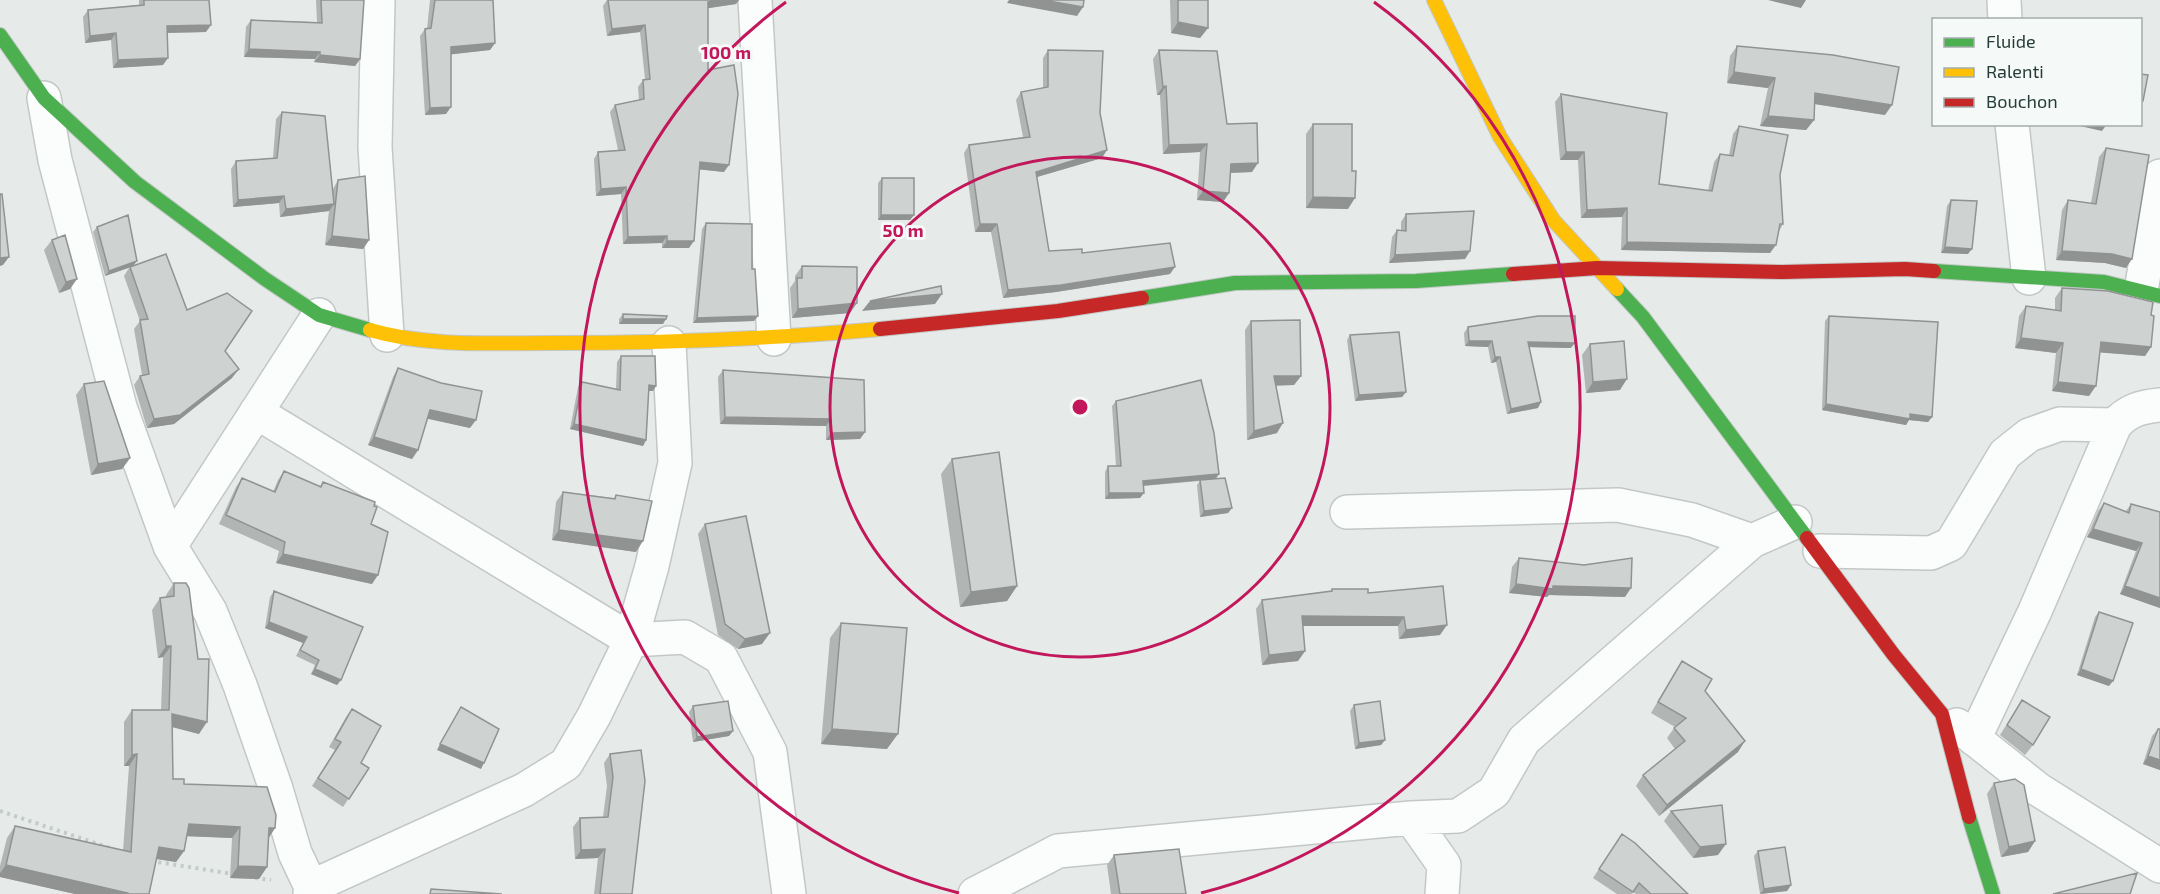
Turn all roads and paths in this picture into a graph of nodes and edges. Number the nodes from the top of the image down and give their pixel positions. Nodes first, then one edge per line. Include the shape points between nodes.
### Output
1 (378, 0) edge
2 (755, 0) edge
3 (1434, 0) edge
4 (2004, 0) edge
5 (2005, 18) edge
6 (0, 35) edge
7 (44, 98) junction
8 (2012, 126) edge
9 (2160, 176) edge
10 (1597, 268) junction
11 (2028, 278) junction
12 (2150, 294) edge
13 (319, 315) junction
14 (387, 335) junction
15 (774, 339) junction
16 (669, 343) junction
17 (2160, 405) edge
18 (256, 412) junction
19 (2115, 425) junction
20 (1347, 512) dead end
21 (1795, 522) junction
22 (1752, 541) junction
23 (170, 546) junction
24 (1820, 551) junction
25 (631, 640) junction
26 (1942, 714) junction
27 (1974, 740) junction
28 (0, 811) edge
29 (1411, 818) junction
30 (113, 849) edge
31 (147, 861) edge
32 (2160, 866) edge
33 (241, 875) edge
34 (252, 877) edge
35 (311, 890) edge
36 (789, 894) edge
37 (975, 894) edge
38 (1442, 894) edge
39 (1993, 894) edge

1 - 14 street via 375,147
2 - 15 street
3 - 10 street via 1500,137 1554,221
4 - 5 street
6 - 7 street
7 - 13 street via 144,188 264,279
7 - 23 street via 55,160 120,407
8 - 11 street
9 - 12 street
10 - 11 street via 1783,272 1905,269
10 - 15 street via 1416,281 1235,283 1058,311
10 - 21 street via 1643,317
11 - 12 street via 2104,282
13 - 14 street
13 - 18 street
14 - 16 street via 451,343
15 - 16 street
16 - 25 street via 675,463
17 - 19 street via 2138,408
18 - 23 street
18 - 25 street
19 - 24 street via 2060,424 2029,435 2004,454 1951,544 1931,553
19 - 27 street
20 - 22 street via 1618,505 1692,520
21 - 22 street
21 - 24 street
22 - 29 street via 1524,740 1494,792 1458,816
23 - 35 street via 210,611 240,685 295,853
24 - 26 street via 1893,654
25 - 35 street via 566,764 524,790
25 - 36 street via 686,637 721,658 770,752
26 - 27 street
26 - 39 street
27 - 32 street via 2039,790
28 - 30 path
29 - 37 street via 1058,850
29 - 38 street via 1444,866
31 - 33 path
34 - 35 path

